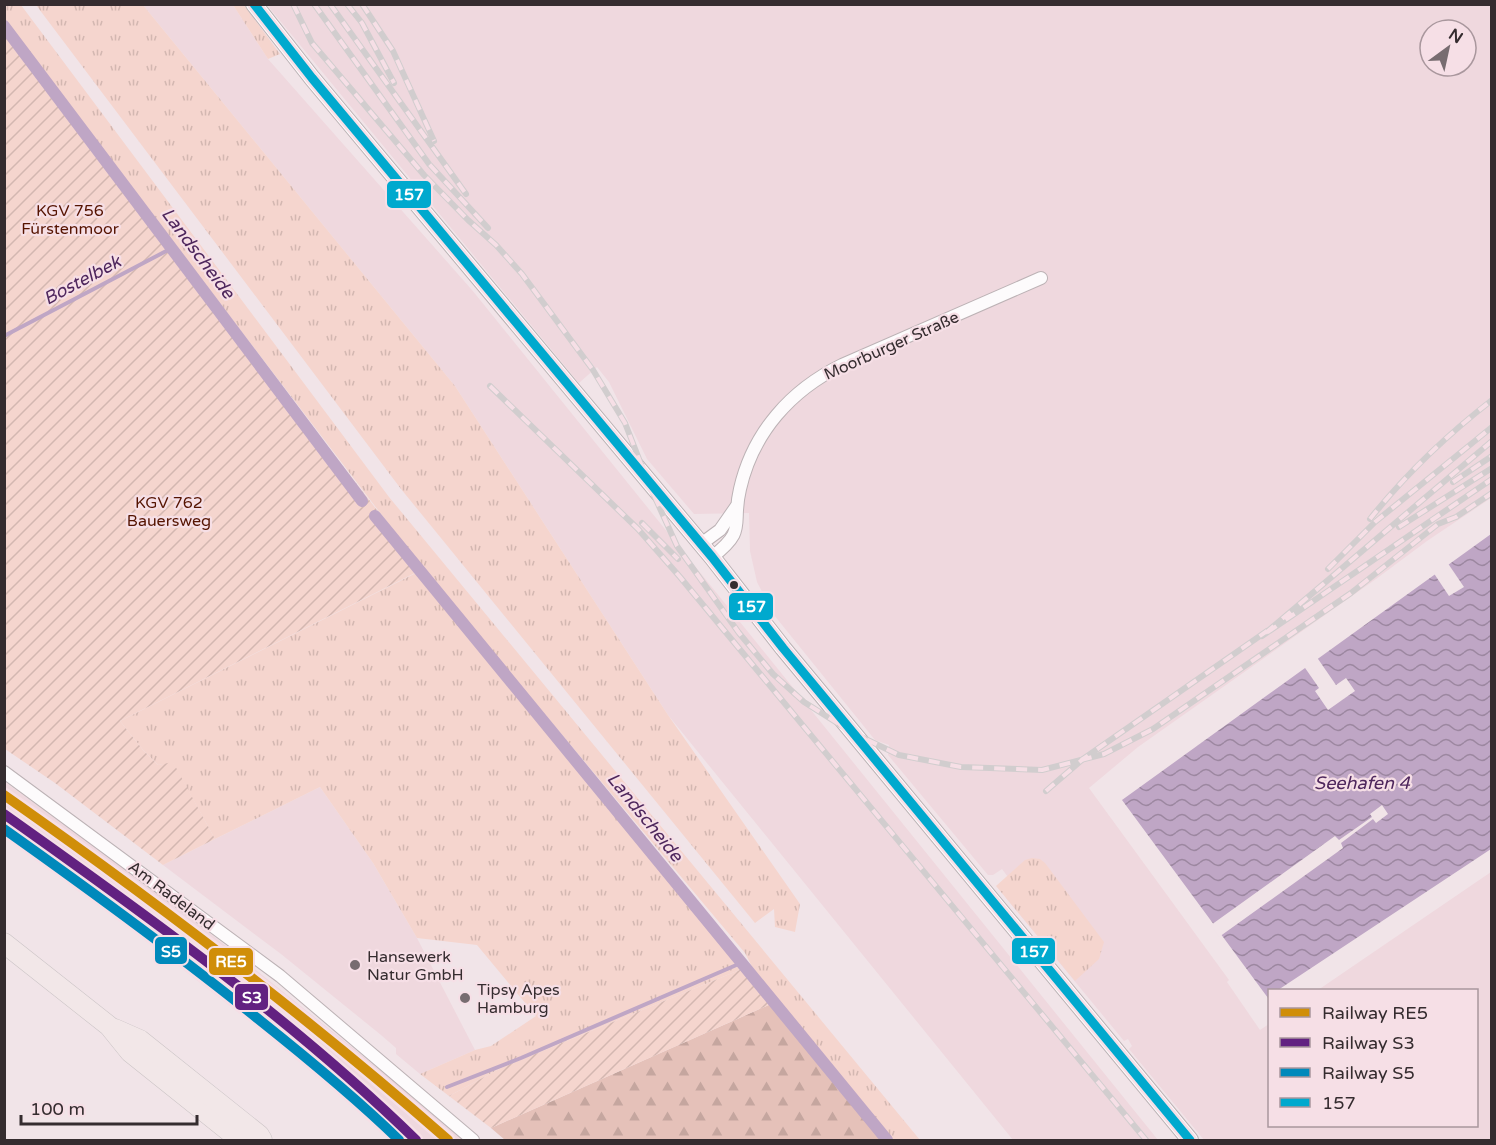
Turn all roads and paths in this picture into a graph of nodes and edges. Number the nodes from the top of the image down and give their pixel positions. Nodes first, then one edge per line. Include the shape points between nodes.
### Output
1 (255, 4) edge
2 (1041, 278) dead end
3 (706, 550) junction
4 (4, 772) edge
5 (4, 943) edge
6 (109, 1026) junction
7 (240, 1140) edge
8 (262, 1140) edge
9 (473, 1140) edge
10 (1190, 1140) edge

1 - 3 main road via 319,87
2 - 3 street, Moorburger Straße via 821,375 795,396 763,432 742,478 734,536 727,545
3 - 10 main road
4 - 9 street, Am Radeland via 280,976
5 - 6 main road
6 - 7 main road via 130,1052
6 - 8 main road via 140,1040

